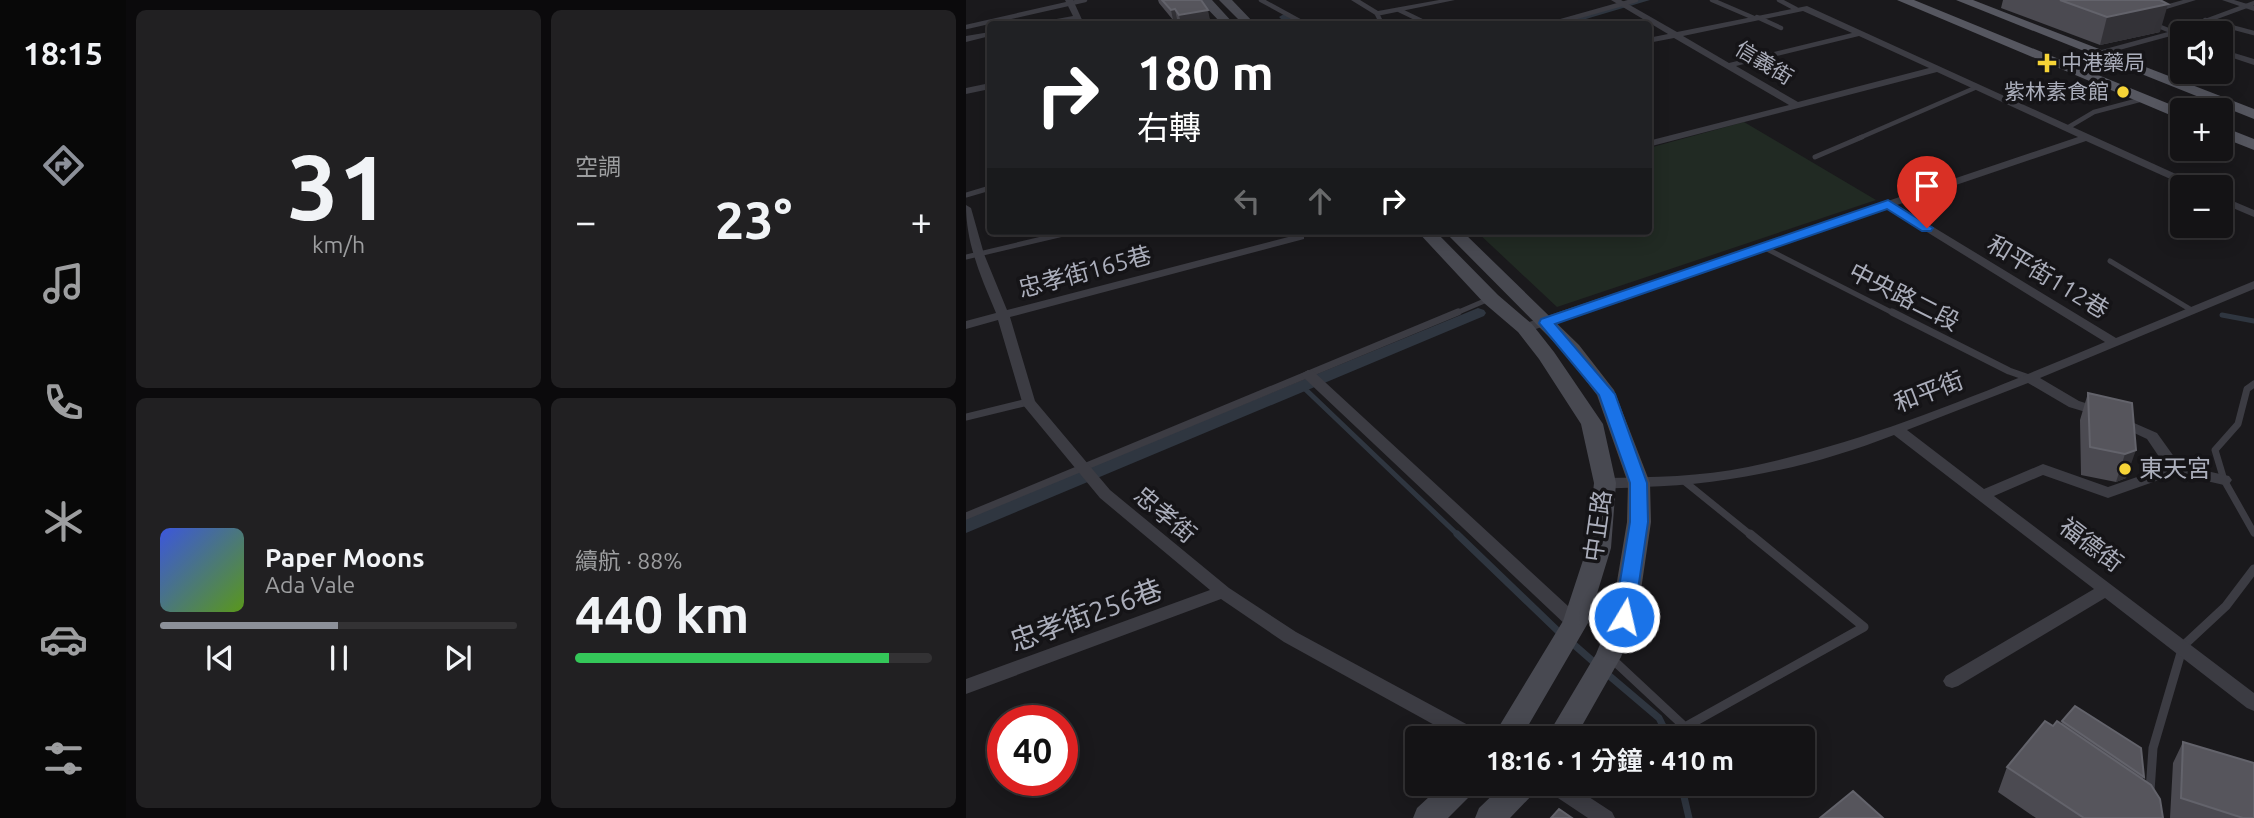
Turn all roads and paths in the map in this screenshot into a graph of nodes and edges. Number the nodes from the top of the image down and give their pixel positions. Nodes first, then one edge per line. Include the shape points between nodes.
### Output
1 (1085, 0) edge
2 (1205, 0) edge
3 (1225, 0) edge
4 (1261, 0) edge
5 (1355, 0) edge
6 (1451, 0) edge
7 (1636, 0) edge
8 (1712, 0) edge
9 (1779, 0) edge
10 (1903, 0) edge
11 (1923, 0) edge
12 (1942, 0) edge
13 (1962, 0) edge
14 (2192, 0) edge
15 (2226, 0) edge
16 (1070, 1) edge
17 (1618, 2) edge
18 (2254, 3) edge
19 (2244, 6) junction
20 (1797, 9) junction
21 (2254, 9) edge
22 (1399, 10) junction
23 (1377, 14) junction
24 (1756, 17) junction
25 (2204, 19) junction
26 (990, 21) edge
27 (1079, 21) edge
28 (1225, 21) edge
29 (1246, 21) edge
30 (1300, 21) edge
31 (1380, 21) edge
32 (1422, 21) edge
33 (1560, 21) edge
34 (1651, 21) edge
35 (2201, 21) edge
36 (987, 22) edge
37 (1652, 22) edge
38 (966, 27) edge
39 (1781, 28) dead end
40 (2170, 32) edge
41 (1861, 33) junction
42 (2254, 33) edge
43 (987, 35) edge
44 (1675, 35) junction
45 (2170, 37) edge
46 (966, 39) edge
47 (1652, 40) edge
48 (2233, 55) edge
49 (2079, 59) junction
50 (2254, 62) edge
51 (1730, 65) junction
52 (1937, 69) junction
53 (987, 87) edge
54 (1977, 87) junction
55 (966, 91) edge
56 (2187, 98) edge
57 (2144, 99) junction
58 (2170, 99) edge
59 (1796, 105) junction
60 (2170, 110) edge
61 (2254, 114) edge
62 (2233, 115) edge
63 (2254, 124) edge
64 (2233, 126) edge
65 (2067, 128) junction
66 (2254, 134) edge
67 (2087, 136) junction
68 (2233, 136) edge
69 (1652, 143) edge
70 (2254, 145) edge
71 (1815, 157) dead end
72 (2170, 175) edge
73 (987, 189) edge
74 (966, 195) edge
75 (1888, 204) junction
76 (2233, 204) edge
77 (966, 208) edge
78 (2254, 214) edge
79 (1059, 235) edge
80 (1429, 235) edge
81 (1456, 235) edge
82 (1300, 237) dead end
83 (1763, 247) junction
84 (972, 256) edge
85 (2110, 261) dead end
86 (2254, 285) edge
87 (1491, 299) junction
88 (2193, 311) junction
89 (1003, 316) junction
90 (966, 325) edge
91 (1536, 325) junction
92 (2114, 342) junction
93 (1308, 374) junction
94 (2029, 378) junction
95 (2254, 384) edge
96 (1028, 402) junction
97 (966, 418) edge
98 (1896, 429) junction
99 (1083, 467) junction
100 (2175, 470) junction
101 (2224, 480) junction
102 (1684, 481) junction
103 (1605, 483) junction
104 (1639, 483) junction
105 (1984, 495) junction
106 (966, 516) edge
107 (2254, 533) edge
108 (2254, 569) edge
109 (2107, 589) junction
110 (1223, 592) junction
111 (1575, 623) junction
112 (2183, 646) junction
113 (1608, 657) junction
114 (1952, 681) dead end
115 (966, 687) edge
116 (2254, 702) edge
117 (1452, 726) edge
118 (1513, 726) edge
119 (1567, 726) edge
120 (1451, 796) edge
121 (1512, 796) edge
122 (1571, 796) edge
123 (2149, 808) edge
124 (1428, 818) edge
125 (1490, 818) edge
126 (1605, 818) edge

1 - 16 lane
2 - 28 street
3 - 29 street
4 - 30 lane
5 - 23 street
6 - 22 street
7 - 17 lane
8 - 24 lane
9 - 20 lane
10 - 49 main road
11 - 49 main road
12 - 49 main road
13 - 49 main road
14 - 40 street via 2143,14 2142,20
15 - 19 street
16 - 26 lane
16 - 27 street
17 - 33 lane
17 - 34 street, 信義街
18 - 19 lane
19 - 21 street
19 - 25 lane
20 - 24 street
20 - 41 street
22 - 23 street
22 - 32 lane
23 - 31 lane
24 - 39 lane
24 - 44 street
25 - 35 lane
25 - 42 lane
36 - 38 lane
37 - 44 street, 信義街
41 - 51 street
41 - 52 street
43 - 46 street
44 - 47 street
44 - 51 street, 信義街
45 - 49 lane
48 - 50 street
49 - 56 main road
49 - 57 main road
49 - 58 main road
49 - 61 main road
51 - 59 street, 信義街
52 - 54 street
52 - 59 street
53 - 55 street
54 - 65 street
54 - 71 lane
57 - 60 main road
57 - 65 lane via 2106,106
59 - 69 street, 信義街
62 - 63 main road
64 - 66 main road
65 - 67 street
67 - 72 street
67 - 75 street
68 - 70 main road
73 - 74 lane
75 - 83 street
75 - 92 street, 和平街112巷
76 - 78 street
77 - 84 street, 忠孝街
79 - 84 lane
80 - 87 street, 中正路
81 - 91 street, 中正路
82 - 89 street, 忠孝街165巷
83 - 91 street
83 - 94 lane, 中央路二段
84 - 89 street, 忠孝街
85 - 88 lane
86 - 88 street, 和平街
87 - 91 street, 中正路
87 - 93 lane
88 - 92 street, 和平街
89 - 90 street, 忠孝街165巷
89 - 96 street, 忠孝街
91 - 103 street, 中正路 via 1592,424
91 - 104 street, 中正路 via 1607,394
92 - 94 street, 和平街
93 - 99 lane
93 - 111 street
94 - 98 street, 和平街
94 - 100 street via 2074,404 2152,436
95 - 101 lane via 2247,389 2238,424 2215,450
96 - 97 lane
96 - 99 street, 忠孝街
98 - 102 street, 和平街 via 1771,466
98 - 105 street, 福德街
99 - 106 lane
99 - 110 street, 忠孝街 via 1105,494
100 - 101 street
100 - 105 street via 2108,493 2043,469
101 - 107 lane
102 - 104 street, 和平街
102 - 113 lane via 1864,627 1685,727
103 - 104 street, 和平街
103 - 111 street, 中正路 via 1599,548
104 - 113 street, 中正路 via 1639,522 1624,617
105 - 109 street, 福德街
108 - 112 lane via 2226,606
109 - 112 street, 福德街
109 - 114 street
110 - 115 street, 忠孝街256巷
110 - 117 street, 忠孝街 via 1290,637
111 - 118 street, 中正路
112 - 116 street, 福德街
112 - 123 lane via 2153,748
113 - 119 street, 中正路
120 - 124 street
121 - 125 street
122 - 126 street

